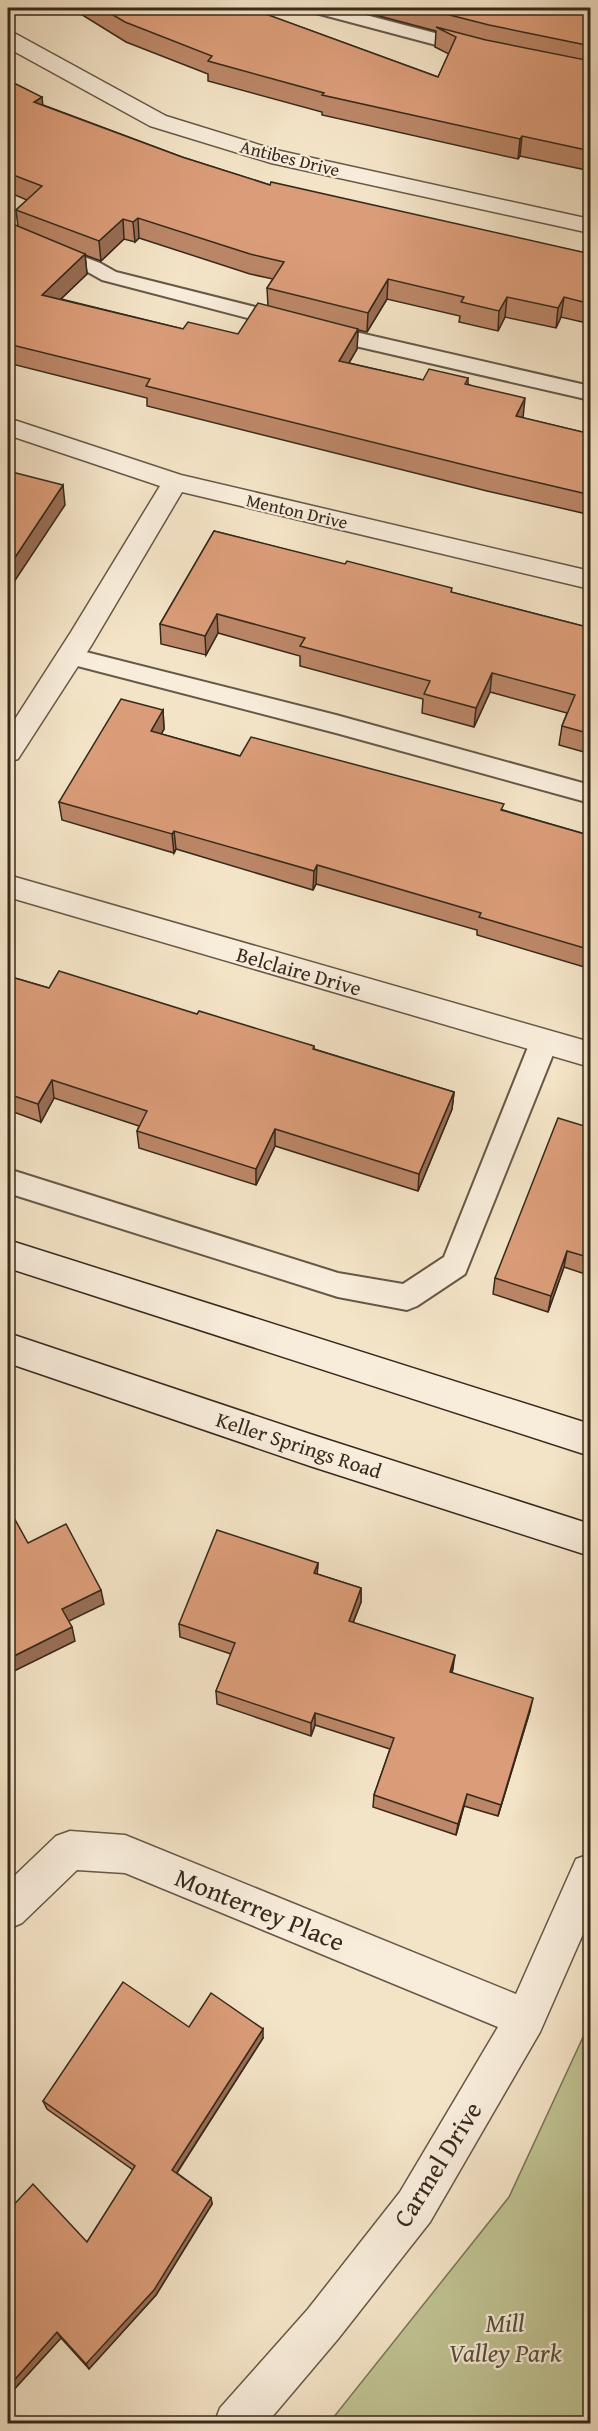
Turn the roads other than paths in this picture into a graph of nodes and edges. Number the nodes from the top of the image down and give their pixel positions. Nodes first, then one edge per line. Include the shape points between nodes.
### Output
1 (319, 8) edge
2 (8, 39) edge
3 (495, 54) edge
4 (591, 226) edge
5 (8, 234) edge
6 (591, 393) edge
7 (8, 426) edge
8 (175, 482) junction
9 (591, 580) edge
10 (70, 656) junction
11 (8, 752) edge
12 (591, 795) edge
13 (8, 886) edge
14 (544, 1042) junction
15 (591, 1055) edge
16 (8, 1181) edge
17 (8, 1254) edge
18 (8, 1348) edge
19 (591, 1440) edge
20 (591, 1540) edge
21 (591, 1873) edge
22 (8, 1909) edge
23 (526, 2018) junction
24 (236, 2424) edge

1 - 3 lane
2 - 4 street, Antibes Drive via 158,121 271,156
5 - 6 lane via 109,276 351,338
7 - 8 street, Menton Drive
8 - 9 street, Menton Drive
8 - 10 street
10 - 11 street
10 - 12 lane
13 - 14 street, Belclaire Drive
14 - 15 street, Belclaire Drive
14 - 16 lane via 455,1265 407,1297 338,1285
17 - 19 street
18 - 20 street, Keller Springs Road
21 - 23 street, Carmel Drive
22 - 23 street, Monterrey Place via 70,1850 125,1854
23 - 24 street, Carmel Drive via 415,2207 323,2324

